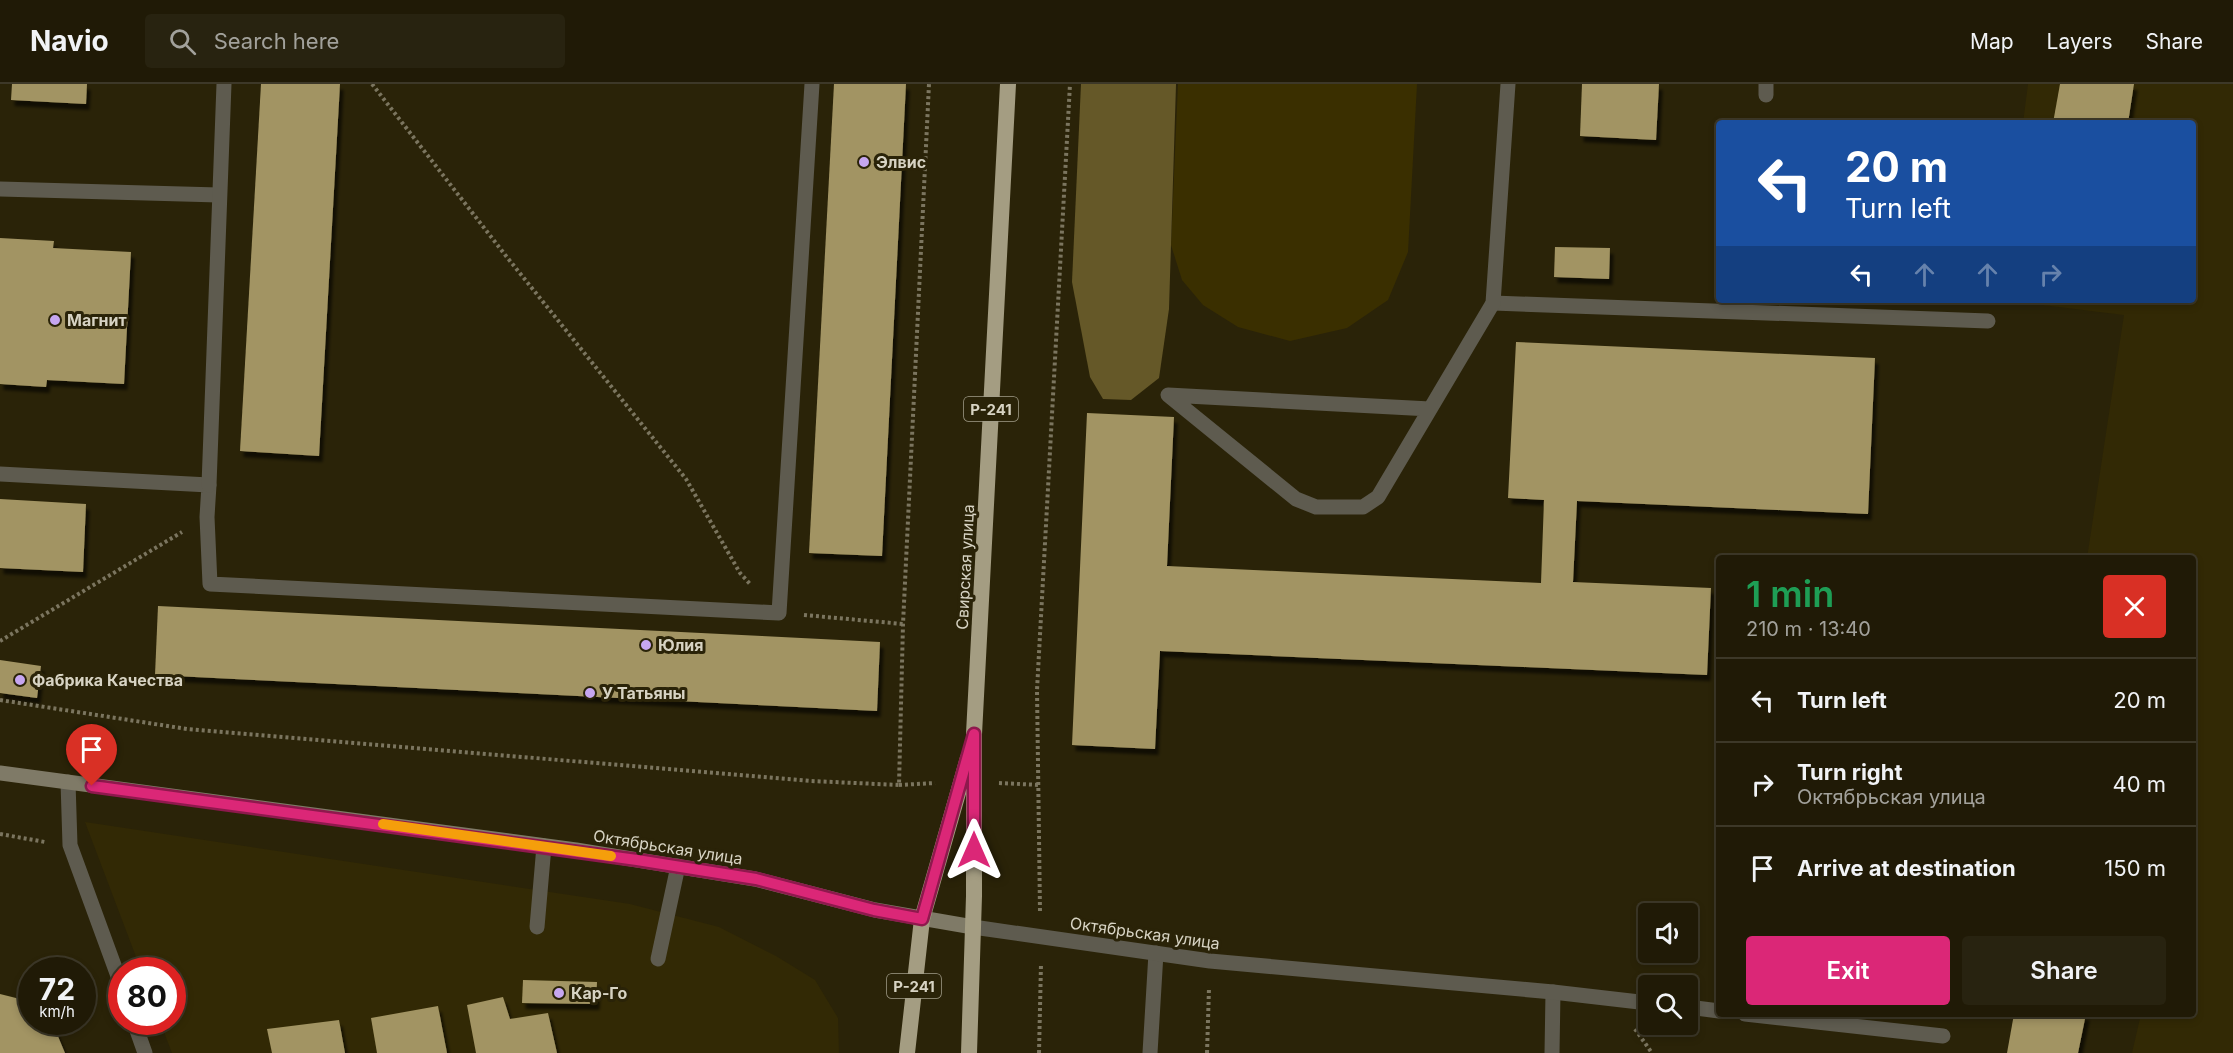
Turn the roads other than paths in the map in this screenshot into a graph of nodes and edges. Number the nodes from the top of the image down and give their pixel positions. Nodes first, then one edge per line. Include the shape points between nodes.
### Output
1 (225, 84) edge
2 (812, 84) edge
3 (1008, 84) edge
4 (1508, 84) edge
5 (0, 189) edge
6 (219, 195) junction
7 (1493, 303) junction
8 (1988, 321) dead end
9 (1430, 409) junction
10 (0, 474) edge
11 (209, 484) junction
12 (974, 734) junction
13 (0, 773) edge
14 (68, 782) junction
15 (544, 846) junction
16 (678, 866) junction
17 (922, 919) junction
18 (537, 927) dead end
19 (973, 927) junction
20 (1156, 953) junction
21 (111, 957) edge
22 (658, 959) dead end
23 (1553, 992) junction
24 (1638, 1002) edge
25 (1698, 1008) edge
26 (1716, 1011) edge
27 (1772, 1017) edge
28 (139, 1035) edge
29 (1943, 1036) dead end
30 (146, 1053) edge
31 (907, 1053) edge
32 (969, 1053) edge
33 (1150, 1053) edge
34 (1552, 1053) edge

1 - 6 street
2 - 11 street via 779,613 210,584
3 - 12 highway, Свирская улица / Р-241
4 - 7 street
5 - 6 street
6 - 11 street
7 - 8 street
7 - 9 street
9 - 9 street via 1378,497 1363,507 1316,507 1296,499 1168,395
10 - 11 street
12 - 17 highway, Р-241
12 - 19 highway, Свирская улица / Р-241
13 - 14 main road, Октябрьская улица
14 - 15 main road, Октябрьская улица
14 - 21 street via 70,845
15 - 16 main road, Октябрьская улица
15 - 18 street
16 - 17 main road, Октябрьская улица via 756,879
16 - 22 street
17 - 19 main road, Октябрьская улица
17 - 31 highway, Р-241
19 - 20 street, Октябрьская улица
19 - 32 highway, Свирская улица / Р-241
20 - 23 street, Октябрьская улица
20 - 33 street
23 - 24 street, Октябрьская улица
23 - 34 street
25 - 26 street
27 - 29 street
28 - 30 street

